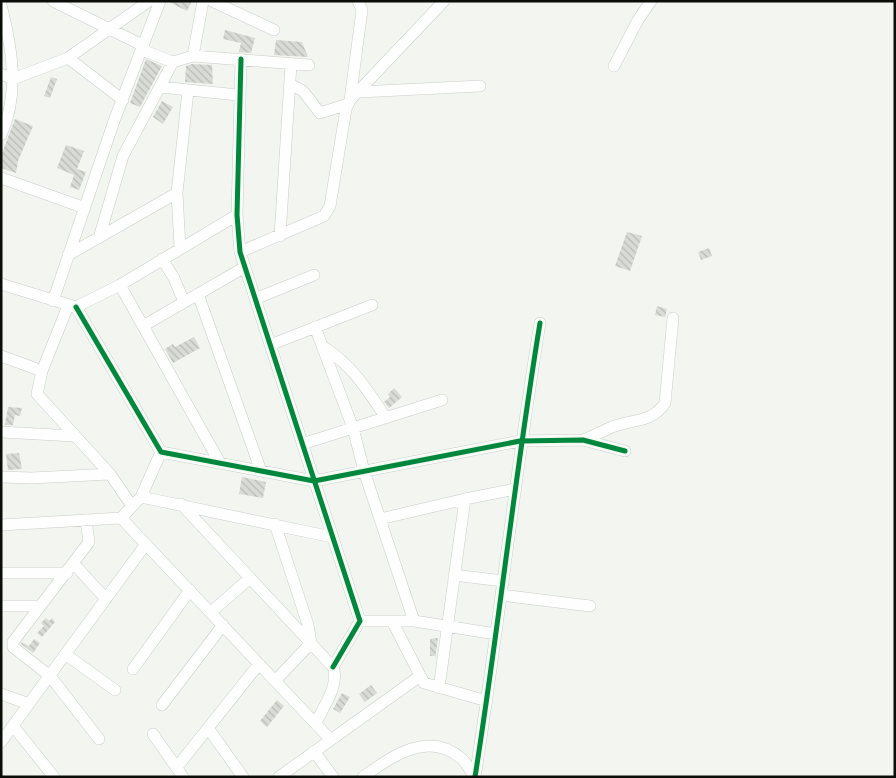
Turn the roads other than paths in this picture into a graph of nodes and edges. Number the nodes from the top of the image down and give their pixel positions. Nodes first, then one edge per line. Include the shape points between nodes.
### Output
1 (53, 1) edge
2 (150, 1) edge
3 (160, 1) edge
4 (203, 1) edge
5 (212, 1) edge
6 (358, 1) edge
7 (444, 1) edge
8 (651, 1) edge
9 (1, 5) edge
10 (108, 28) junction
11 (274, 30) dead end
12 (143, 48) junction
13 (193, 56) junction
14 (68, 58) junction
15 (240, 59) junction
16 (174, 62) junction
17 (291, 64) junction
18 (309, 65) dead end
19 (614, 66) dead end
20 (1, 74) edge
21 (13, 79) junction
22 (290, 84) junction
23 (480, 86) dead end
24 (160, 87) junction
25 (188, 91) junction
26 (238, 95) junction
27 (352, 99) junction
28 (123, 100) junction
29 (1, 135) edge
30 (1, 178) edge
31 (177, 193) junction
32 (85, 208) junction
33 (238, 215) junction
34 (280, 236) junction
35 (99, 238) junction
36 (180, 248) junction
37 (240, 252) junction
38 (68, 255) junction
39 (162, 259) junction
40 (245, 267) junction
41 (314, 275) dead end
42 (1, 284) edge
43 (120, 285) junction
44 (198, 294) junction
45 (255, 299) junction
46 (53, 301) junction
47 (184, 302) junction
48 (372, 305) dead end
49 (72, 306) junction
50 (673, 318) dead end
51 (540, 323) dead end
52 (143, 326) junction
53 (315, 327) junction
54 (270, 345) junction
55 (325, 348) junction
56 (1, 356) edge
57 (42, 371) junction
58 (442, 400) dead end
59 (386, 418) junction
60 (353, 428) junction
61 (1, 432) edge
62 (74, 436) junction
63 (583, 440) junction
64 (520, 441) junction
65 (302, 444) junction
66 (625, 451) dead end
67 (161, 452) junction
68 (220, 463) junction
69 (261, 471) junction
70 (364, 471) junction
71 (110, 474) junction
72 (1, 477) edge
73 (314, 481) junction
74 (516, 490) junction
75 (141, 497) junction
76 (465, 499) junction
77 (181, 504) junction
78 (132, 506) junction
79 (121, 518) junction
80 (380, 519) junction
81 (86, 520) junction
82 (275, 524) junction
83 (1, 525) edge
84 (332, 537) junction
85 (146, 544) junction
86 (70, 569) junction
87 (1, 573) edge
88 (454, 575) junction
89 (250, 578) junction
90 (503, 581) junction
91 (190, 590) junction
92 (501, 595) junction
93 (106, 599) junction
94 (1, 606) edge
95 (40, 606) junction
96 (590, 606) dead end
97 (210, 612) junction
98 (360, 621) junction
99 (392, 621) junction
100 (414, 621) junction
101 (222, 625) junction
102 (447, 626) junction
103 (496, 634) junction
104 (7, 641) edge
105 (311, 643) junction
106 (66, 654) junction
107 (259, 664) junction
108 (133, 668) dead end
109 (333, 668) junction
110 (50, 676) junction
111 (420, 676) junction
112 (275, 681) junction
113 (439, 688) junction
114 (115, 690) dead end
115 (1, 694) edge
116 (487, 701) junction
117 (29, 704) junction
118 (162, 704) dead end
119 (316, 724) junction
120 (13, 726) junction
121 (208, 728) junction
122 (153, 734) dead end
123 (99, 739) dead end
124 (330, 740) junction
125 (1, 742) edge
126 (314, 751) junction
127 (377, 767) junction
128 (180, 772) edge
129 (54, 777) edge
130 (243, 777) edge
131 (279, 777) edge
132 (333, 777) edge
133 (362, 777) edge
134 (384, 777) edge

1 - 10 street
2 - 10 street
3 - 12 street
4 - 13 street
5 - 11 street
6 - 27 street via 362,10
7 - 27 street
8 - 19 street
9 - 21 street via 11,46
10 - 12 street
10 - 14 street
12 - 16 street
12 - 28 street
13 - 15 street
13 - 16 street
14 - 21 street
14 - 28 street
15 - 17 street
15 - 26 street
16 - 24 street
17 - 18 street
17 - 22 street
20 - 21 street
21 - 29 street via 11,101
22 - 27 street via 303,91 320,113
22 - 34 street
23 - 27 street
24 - 25 street
24 - 35 street via 123,156
25 - 26 street
25 - 31 street
26 - 33 street
27 - 34 street via 330,206 324,216
28 - 32 street
30 - 32 street
31 - 35 street
31 - 36 street
32 - 38 street
33 - 36 street
33 - 37 street
34 - 37 street
35 - 38 street
36 - 39 street
37 - 40 street
38 - 46 street
39 - 43 street
39 - 47 street
40 - 44 street
40 - 45 street
41 - 45 street
42 - 46 street
43 - 49 street
43 - 52 street
44 - 47 street
44 - 69 street
45 - 54 street
46 - 49 street
47 - 52 street
48 - 53 street
49 - 57 street
49 - 67 street
50 - 63 street via 665,403 660,412 649,418 614,426
51 - 64 street
52 - 68 street
53 - 54 street
53 - 55 street
54 - 65 street
55 - 59 street via 342,359 360,378
55 - 60 street
56 - 57 street
57 - 62 street via 37,394
58 - 59 street
59 - 60 street
60 - 65 street
60 - 70 street
61 - 62 street
62 - 71 street
63 - 64 street
63 - 66 street
64 - 70 street
64 - 74 street
65 - 73 street
67 - 68 street
67 - 75 street
68 - 69 street
69 - 73 street
70 - 73 street
70 - 80 street
71 - 72 street
71 - 78 street
73 - 84 street
74 - 76 street
74 - 90 street
75 - 77 street
75 - 78 street
76 - 80 street
76 - 88 street
77 - 82 street
77 - 89 street
78 - 79 street
79 - 81 street
79 - 85 street
80 - 100 street
81 - 83 street
81 - 86 street via 89,542
82 - 84 street
82 - 105 street
84 - 98 street
85 - 91 street
85 - 93 street
86 - 87 street
86 - 93 street
86 - 95 street
88 - 90 street
88 - 102 street
89 - 97 street
89 - 105 street
90 - 92 street
91 - 97 street
91 - 108 street
92 - 96 street
92 - 103 street
93 - 106 street
94 - 95 street
95 - 104 street
97 - 101 street
98 - 99 street
98 - 109 street
99 - 100 street
99 - 111 street
100 - 102 street
101 - 107 street
101 - 118 street
102 - 103 street
102 - 113 street
103 - 116 street
104 - 110 street
105 - 109 street
105 - 112 street
106 - 110 street
106 - 114 street
107 - 112 street
107 - 121 street
109 - 119 street via 335,683
110 - 117 street
110 - 123 street
111 - 113 street via 424,682
111 - 124 street
112 - 119 street
113 - 116 street
115 - 117 street
116 - 127 street via 475,777 461,758 444,749 425,745 404,750
117 - 120 street
119 - 124 street
120 - 125 street
120 - 129 street
121 - 128 street
121 - 130 street
122 - 128 street
124 - 126 street
126 - 131 street
126 - 132 street
127 - 133 street
127 - 134 street

